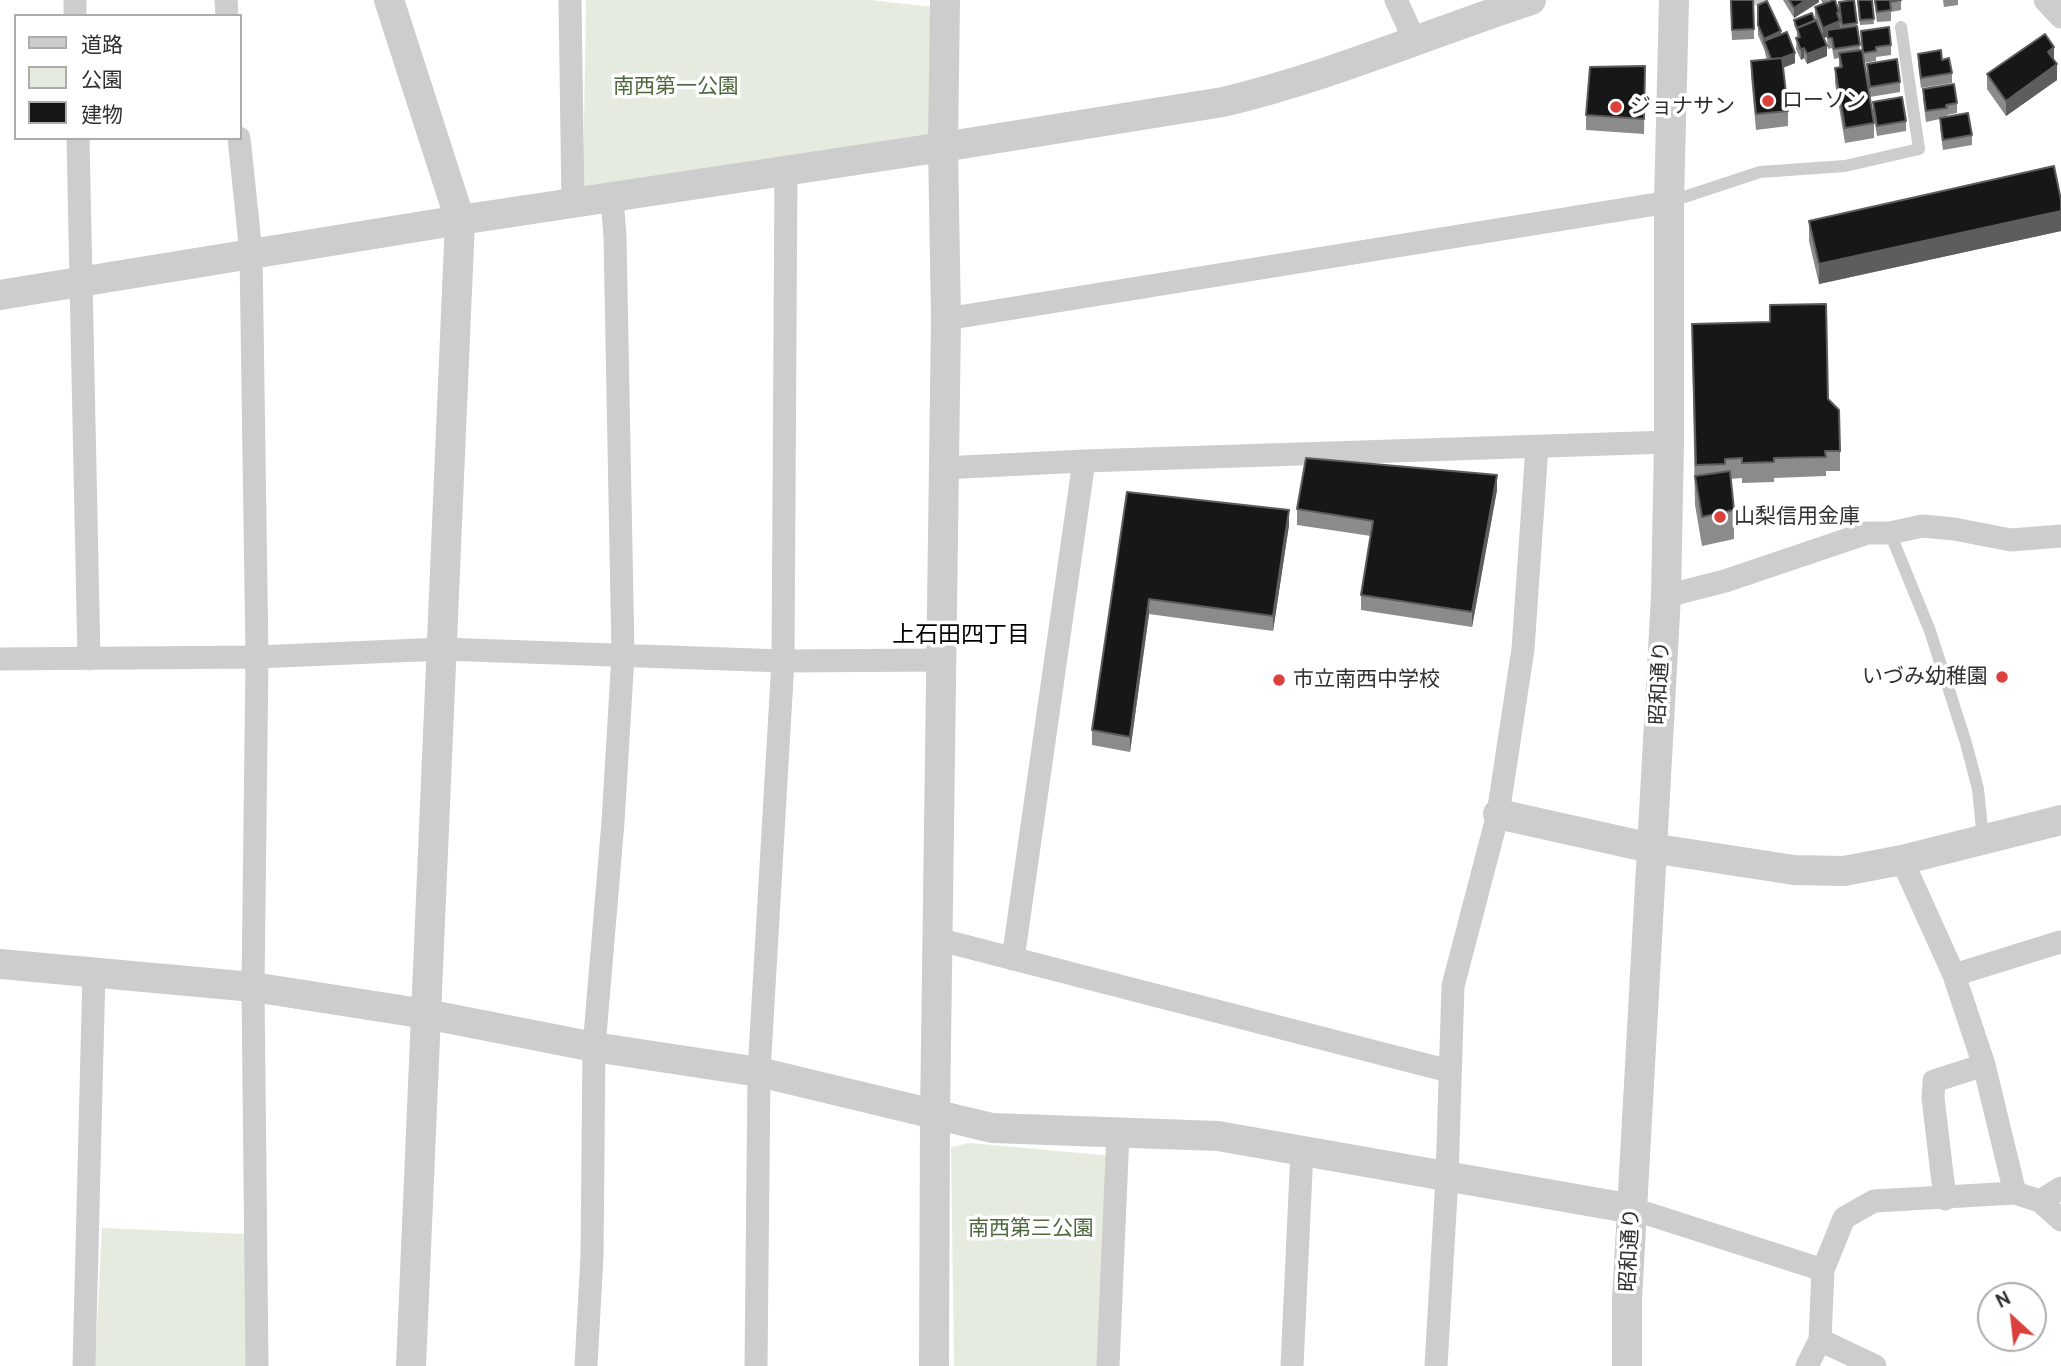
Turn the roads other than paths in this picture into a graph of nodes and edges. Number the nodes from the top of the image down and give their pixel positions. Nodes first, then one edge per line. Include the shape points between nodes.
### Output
1 (388, 0) edge
2 (569, 0) edge
3 (945, 0) edge
4 (1396, 0) edge
5 (1531, 0) edge
6 (1674, 0) edge
7 (2045, 0) edge
8 (2061, 18) edge
9 (1901, 26) dead end
10 (1414, 40) junction
11 (78, 140) edge
12 (239, 140) edge
13 (943, 148) junction
14 (786, 171) junction
15 (612, 197) junction
16 (1669, 202) junction
17 (573, 203) junction
18 (460, 220) junction
19 (251, 253) junction
20 (82, 283) junction
21 (0, 295) edge
22 (946, 318) junction
23 (1669, 442) junction
24 (1536, 447) junction
25 (1084, 461) junction
26 (943, 468) junction
27 (1890, 533) junction
28 (2061, 536) edge
29 (1666, 596) junction
30 (442, 649) junction
31 (623, 655) junction
32 (257, 657) junction
33 (0, 659) edge
34 (89, 659) junction
35 (941, 660) junction
36 (783, 661) junction
37 (1498, 814) junction
38 (2061, 820) edge
39 (1983, 840) junction
40 (1651, 848) junction
41 (1902, 860) junction
42 (937, 939) junction
43 (2060, 942) edge
44 (1013, 959) junction
45 (0, 964) edge
46 (94, 972) junction
47 (1954, 975) junction
48 (253, 987) junction
49 (426, 1014) junction
50 (594, 1047) junction
51 (1984, 1065) junction
52 (1450, 1071) junction
53 (759, 1073) junction
54 (935, 1116) junction
55 (1118, 1133) junction
56 (1302, 1150) junction
57 (1447, 1178) junction
58 (2061, 1188) edge
59 (2015, 1193) junction
60 (1945, 1199) junction
61 (2040, 1201) junction
62 (1633, 1209) junction
63 (2061, 1220) edge
64 (1823, 1270) junction
65 (1820, 1340) junction
66 (84, 1366) edge
67 (257, 1366) edge
68 (411, 1366) edge
69 (586, 1366) edge
70 (756, 1366) edge
71 (934, 1366) edge
72 (1108, 1366) edge
73 (1292, 1366) edge
74 (1436, 1366) edge
75 (1627, 1366) edge
76 (1807, 1366) edge
77 (1874, 1366) edge

1 - 18 street
2 - 17 street
3 - 13 street
4 - 10 street
5 - 10 street
6 - 16 street, 昭和通り
7 - 8 street
9 - 16 lane via 1919,149 1845,166 1760,172
10 - 13 street via 1324,73 1223,102
11 - 20 street
12 - 19 street
13 - 14 street
13 - 22 street
14 - 15 street
14 - 36 street
15 - 17 street
15 - 31 street
16 - 22 street
16 - 23 street, 昭和通り
17 - 18 street
18 - 19 street
18 - 30 street
19 - 20 street
19 - 32 street
20 - 21 street
20 - 34 street
22 - 26 street
23 - 24 street
23 - 29 street, 昭和通り
24 - 25 street
24 - 37 street via 1523,649
25 - 26 street
25 - 44 street
26 - 35 street
27 - 28 street via 1922,526 2011,540
27 - 29 street via 1867,533
27 - 39 lane via 1930,631 1966,743 1979,789
29 - 40 street, 昭和通り
30 - 31 street
30 - 32 street
30 - 49 street
31 - 36 street
31 - 50 street
32 - 34 street
32 - 48 street
33 - 34 street
35 - 36 street
35 - 42 street
36 - 53 street
37 - 40 street
37 - 52 street via 1453,986
38 - 39 street
39 - 41 street
40 - 41 street via 1794,870 1844,871
40 - 62 street, 昭和通り
41 - 47 street
42 - 44 street
42 - 54 street
43 - 47 street
44 - 52 street
45 - 46 street
46 - 48 street
46 - 66 street
47 - 51 street
48 - 49 street
48 - 67 street
49 - 50 street
49 - 68 street
50 - 53 street
50 - 69 street
51 - 59 street
51 - 60 street via 1934,1081
52 - 57 street
53 - 54 street
53 - 70 street
54 - 55 street via 992,1128
54 - 71 street
55 - 56 street via 1218,1136
55 - 72 street
56 - 57 street
56 - 73 street
57 - 62 street
57 - 74 street
58 - 61 street
59 - 60 street
59 - 61 street
60 - 64 street via 1874,1201 1844,1218
61 - 63 street
62 - 64 street
62 - 75 street, 昭和通り
64 - 65 street
65 - 76 street
65 - 77 street

